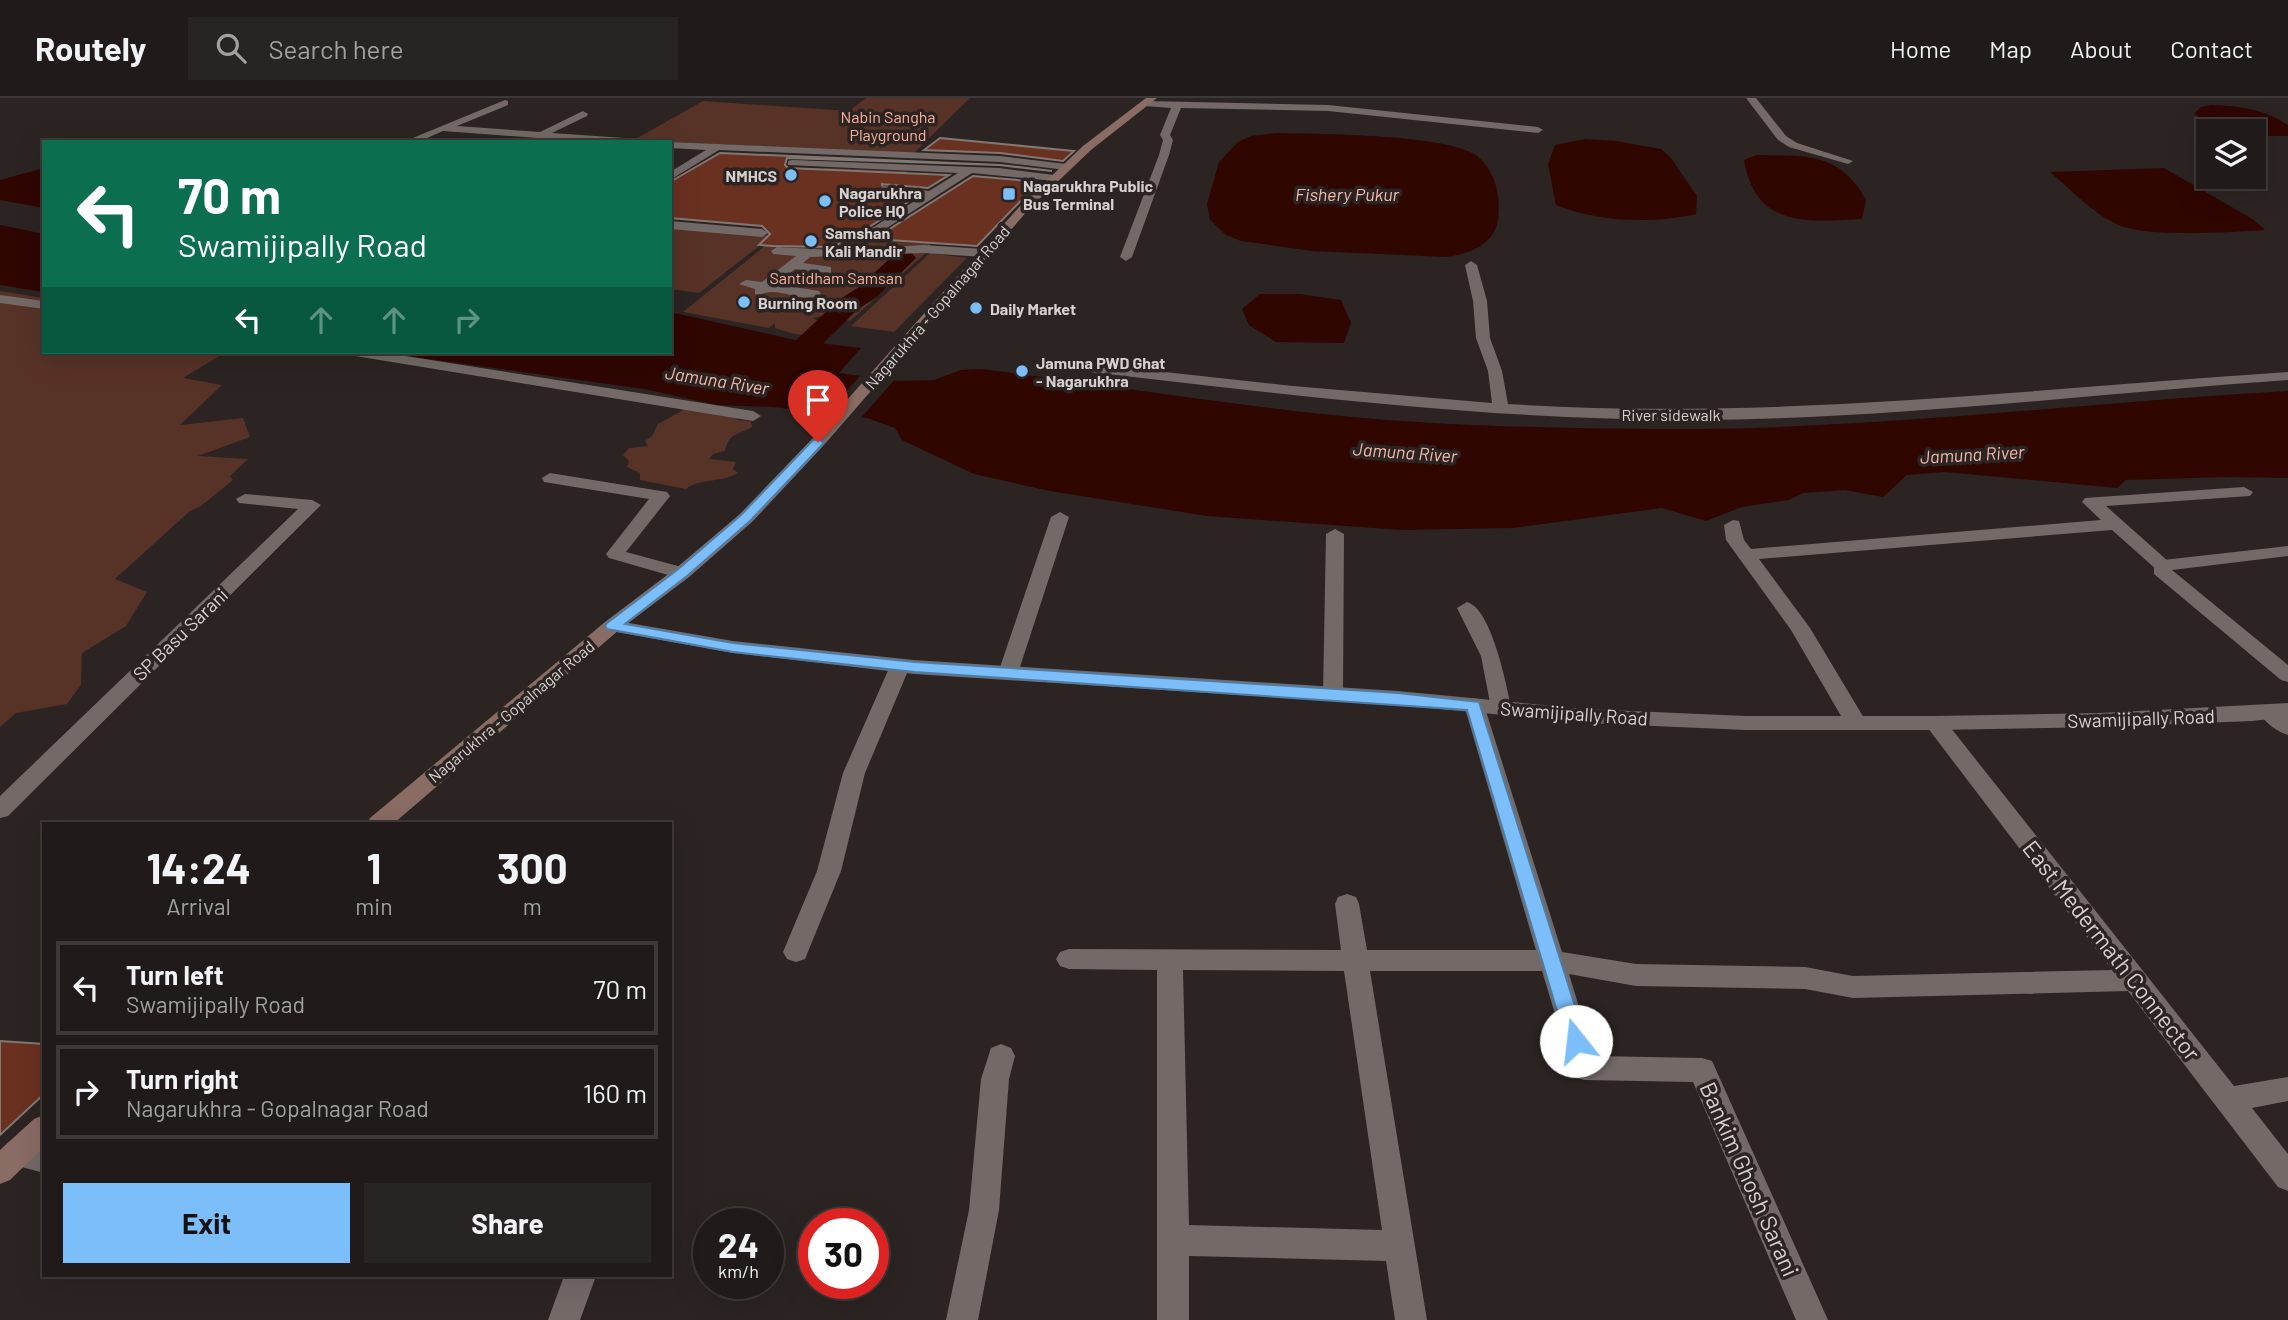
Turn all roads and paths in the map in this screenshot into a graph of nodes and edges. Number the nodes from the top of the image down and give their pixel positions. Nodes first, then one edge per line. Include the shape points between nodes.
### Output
1 (1751, 98) edge
2 (1150, 101) edge
3 (505, 103) dead end
4 (1329, 103) edge
5 (1177, 105) junction
6 (583, 114) dead end
7 (442, 128) junction
8 (1538, 130) dead end
9 (543, 133) junction
10 (413, 140) edge
11 (618, 140) edge
12 (672, 145) edge
13 (715, 149) junction
14 (1848, 161) dead end
15 (792, 163) dead end
16 (1066, 167) junction
17 (970, 170) junction
18 (672, 176) edge
19 (1054, 178) junction
20 (888, 188) dead end
21 (930, 195) junction
22 (672, 225) edge
23 (762, 233) dead end
24 (865, 238) dead end
25 (777, 251) dead end
26 (807, 253) junction
27 (983, 253) junction
28 (1126, 257) dead end
29 (1471, 265) dead end
30 (787, 269) junction
31 (760, 270) dead end
32 (826, 270) dead end
33 (746, 284) dead end
34 (767, 286) junction
35 (814, 294) dead end
36 (755, 295) dead end
37 (0, 299) edge
38 (42, 305) edge
39 (367, 354) edge
40 (1055, 364) dead end
41 (2288, 376) edge
42 (1501, 408) junction
43 (753, 416) dead end
44 (551, 478) dead end
45 (2244, 492) dead end
46 (245, 499) dead end
47 (1060, 517) dead end
48 (2115, 524) junction
49 (1733, 525) dead end
50 (1335, 534) dead end
51 (2288, 551) edge
52 (1747, 555) junction
53 (2163, 566) junction
54 (682, 573) junction
55 (1467, 608) dead end
56 (612, 626) junction
57 (900, 666) junction
58 (1008, 673) junction
59 (2288, 675) edge
60 (1334, 694) junction
61 (1474, 705) junction
62 (1501, 708) junction
63 (2278, 711) edge
64 (1856, 723) junction
65 (1936, 723) junction
66 (2288, 728) edge
67 (0, 810) edge
68 (380, 822) edge
69 (1347, 904) dead end
70 (796, 952) dead end
71 (1069, 959) dead end
72 (1170, 960) junction
73 (1355, 960) junction
74 (1552, 961) junction
75 (2134, 979) junction
76 (1001, 1056) dead end
77 (2288, 1089) edge
78 (2227, 1100) junction
79 (42, 1130) edge
80 (15, 1158) edge
81 (2288, 1177) edge
82 (1174, 1240) junction
83 (1400, 1246) junction
84 (580, 1277) edge
85 (564, 1320) edge
86 (962, 1320) edge
87 (1173, 1320) edge
88 (1411, 1320) edge
89 (1812, 1320) edge

1 - 14 street via 1782,138
2 - 5 street
2 - 16 main road, Nagarukhra - Gopalnagar Road
3 - 7 street
4 - 5 street
4 - 8 street
5 - 28 street via 1165,135 1164,155
6 - 9 street
7 - 9 street
7 - 10 street
9 - 11 street
12 - 13 street
13 - 16 street via 1000,159
13 - 18 street
15 - 17 street
16 - 19 main road, Nagarukhra - Gopalnagar Road
17 - 19 street
17 - 21 street
19 - 27 main road, Nagarukhra - Gopalnagar Road
20 - 21 street
21 - 24 street
22 - 23 street
25 - 26 street
26 - 27 street via 924,249
26 - 30 street
27 - 54 main road, Nagarukhra - Gopalnagar Road via 818,442 746,518
29 - 42 street
30 - 31 street
30 - 32 street
30 - 34 street
33 - 34 street
34 - 35 street
34 - 36 street
37 - 38 street
39 - 43 street
40 - 42 street, River sidewalk
41 - 42 street, River sidewalk via 1841,411 1693,415
44 - 54 street via 661,496 615,554
45 - 48 street via 2091,502
46 - 67 street, SP Basu Sarani via 312,505
47 - 58 street
48 - 52 street
48 - 53 street
49 - 52 street via 1735,540
50 - 60 street
51 - 53 street
52 - 64 street via 1800,628
53 - 59 street via 2163,574
54 - 56 main road, Nagarukhra - Gopalnagar Road
55 - 62 street via 1491,656
56 - 57 street, Swamijipally Road via 733,647
56 - 68 main road, Nagarukhra - Gopalnagar Road
57 - 58 street, Swamijipally Road
57 - 70 street via 855,773 829,871
58 - 60 street, Swamijipally Road
60 - 61 street, Swamijipally Road
61 - 62 street, Swamijipally Road
61 - 74 street, Bankim Ghosh Sarani
62 - 64 street, Swamijipally Road via 1746,723
63 - 65 street, Swamijipally Road
63 - 66 street
64 - 65 street, Swamijipally Road
65 - 75 street, East Medermath Connector
69 - 73 street
71 - 72 street
72 - 73 street
72 - 82 street
73 - 74 street
73 - 83 street
74 - 75 street via 1636,975 1805,978 1853,987
74 - 89 street, Bankim Ghosh Sarani via 1584,1068 1702,1070
75 - 78 street, East Medermath Connector
76 - 86 street via 984,1210
77 - 78 street
78 - 81 street, East Medermath Connector
79 - 80 main road
82 - 83 street
82 - 87 street
83 - 88 street
84 - 85 street

